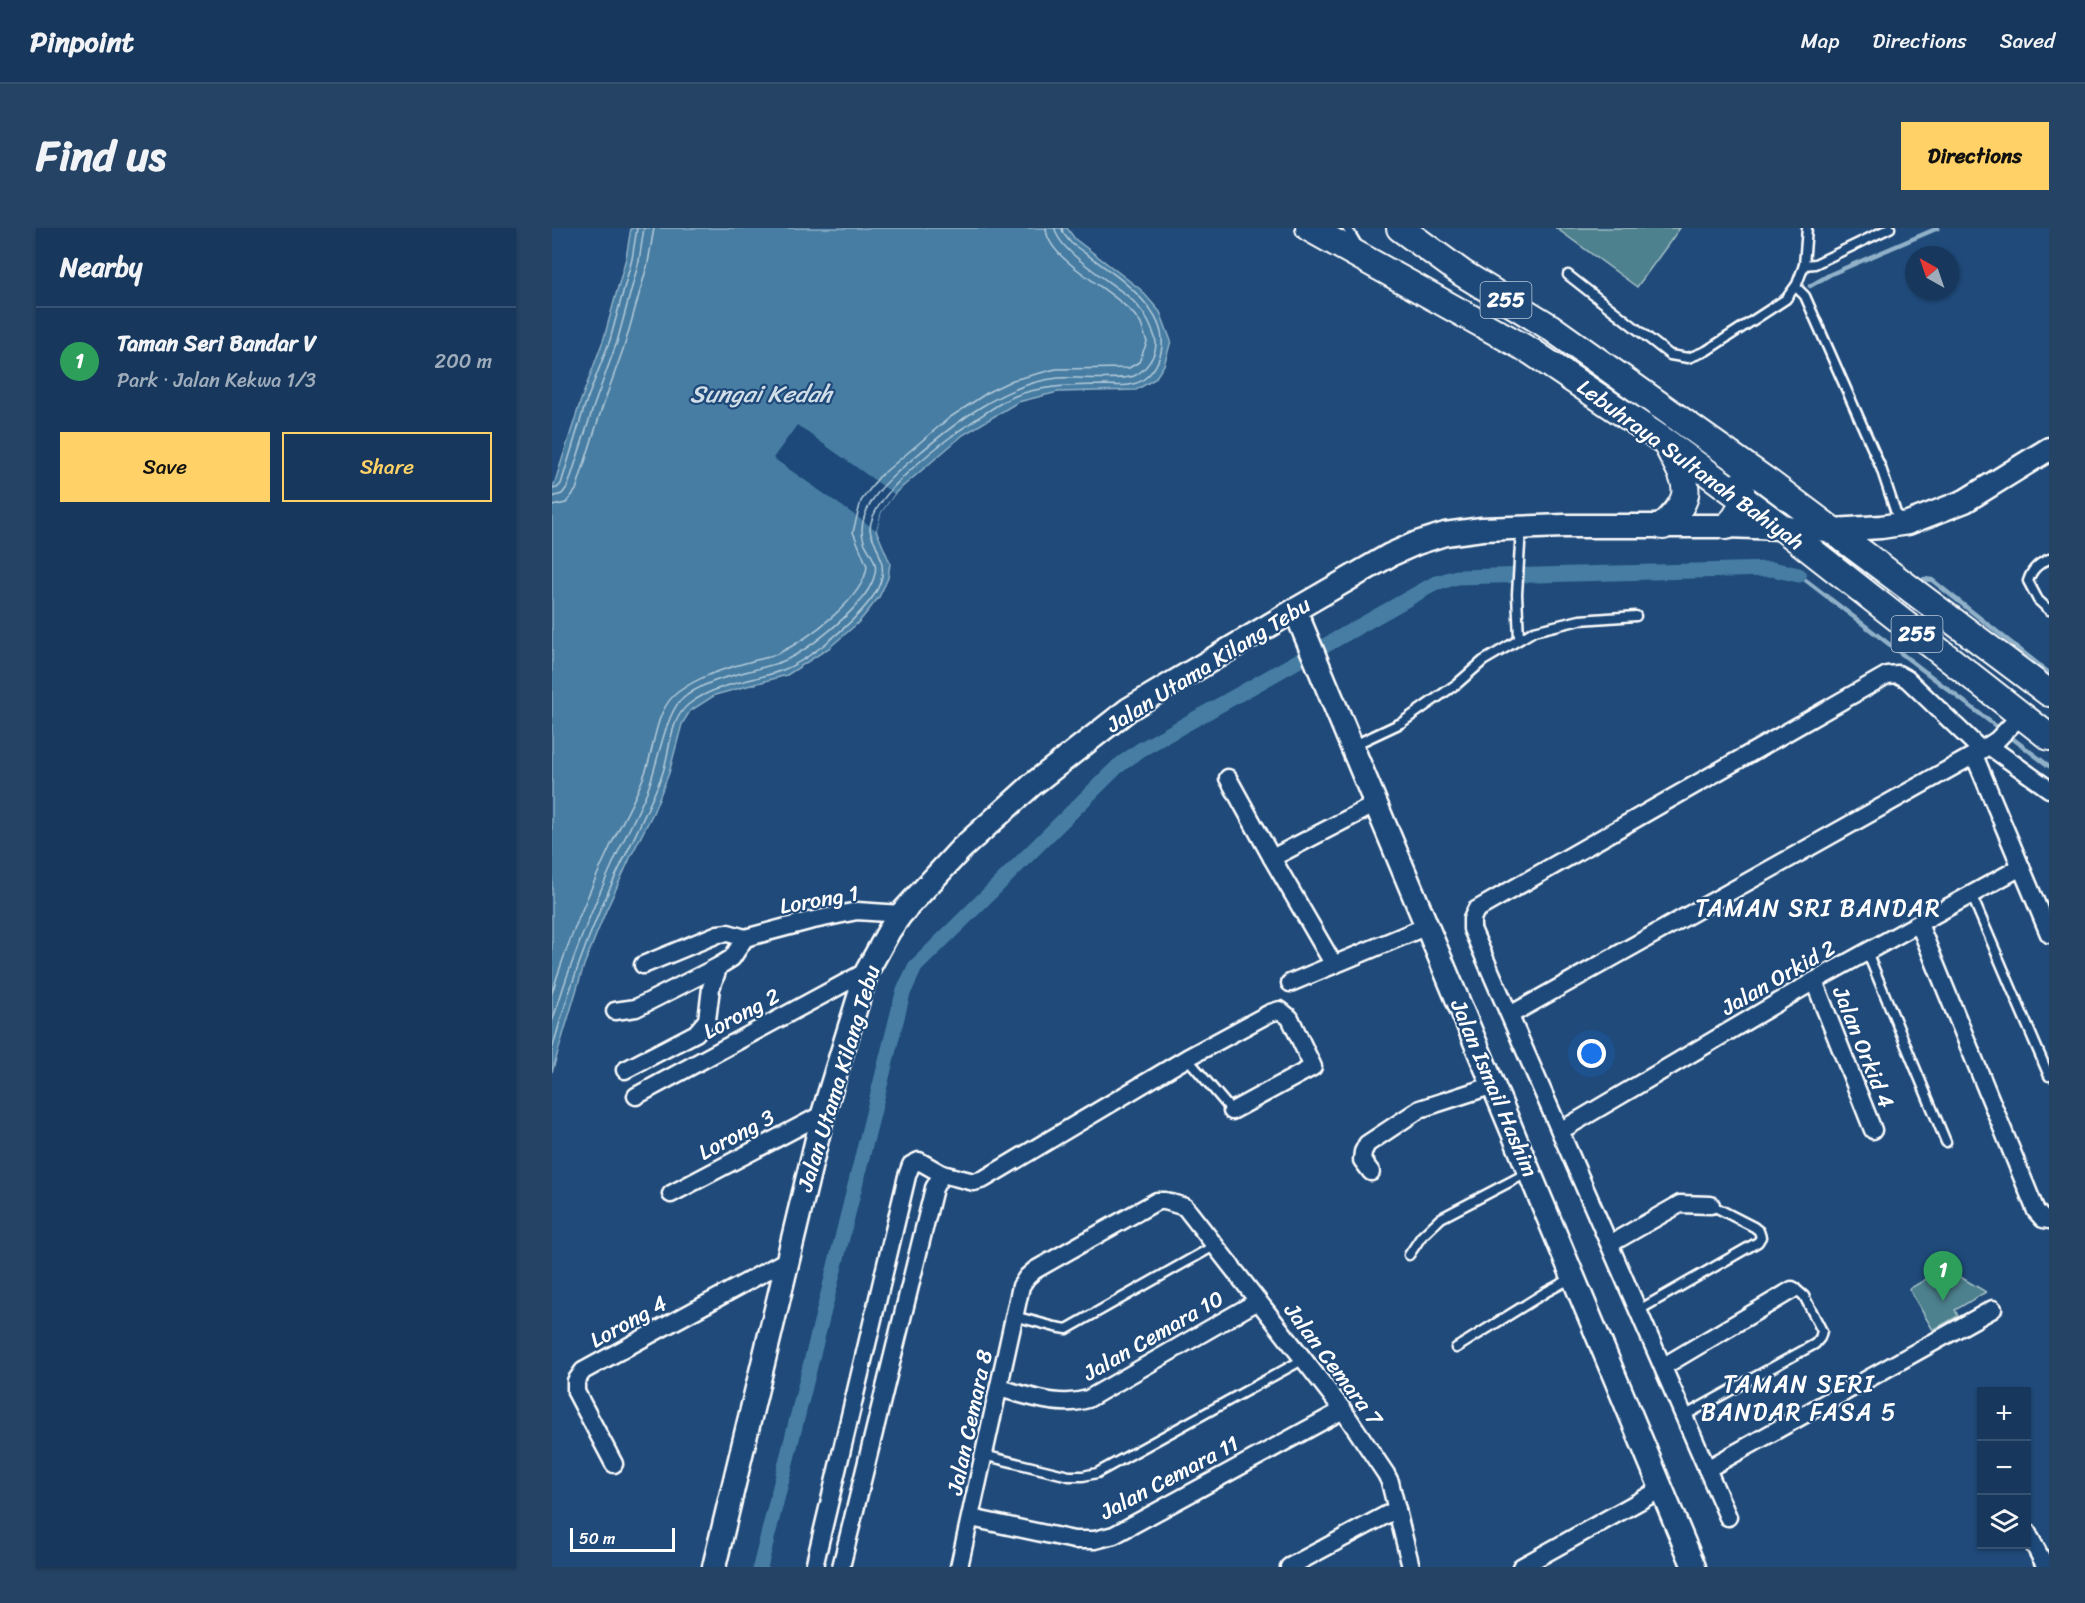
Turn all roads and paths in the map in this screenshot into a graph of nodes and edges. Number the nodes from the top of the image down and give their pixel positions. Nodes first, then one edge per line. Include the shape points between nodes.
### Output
1 (1309, 228) edge
2 (1347, 228) edge
3 (1400, 228) edge
4 (1807, 228) edge
5 (1890, 228) edge
6 (1804, 265) junction
7 (1378, 267) junction
8 (1568, 275) dead end
9 (1796, 287) junction
10 (1667, 443) junction
11 (2049, 449) edge
12 (1730, 457) junction
13 (1743, 500) junction
14 (1900, 524) junction
15 (1663, 526) junction
16 (1727, 526) junction
17 (1521, 528) junction
18 (1785, 530) junction
19 (1833, 530) junction
20 (2049, 559) edge
21 (1295, 610) junction
22 (2049, 610) edge
23 (1636, 616) dead end
24 (1519, 639) junction
25 (2049, 693) edge
26 (2016, 721) junction
27 (2049, 737) edge
28 (1352, 746) junction
29 (1985, 748) junction
30 (1228, 778) dead end
31 (2049, 789) edge
32 (1376, 804) junction
33 (1272, 858) junction
34 (2021, 867) junction
35 (1971, 894) junction
36 (901, 914) junction
37 (1919, 924) junction
38 (1427, 926) junction
39 (2049, 934) edge
40 (745, 938) junction
41 (1867, 952) junction
42 (642, 964) dead end
43 (1334, 965) junction
44 (719, 966) junction
45 (867, 971) junction
46 (1814, 981) junction
47 (1290, 983) dead end
48 (615, 1011) dead end
49 (1510, 1015) junction
50 (1186, 1058) junction
51 (625, 1070) dead end
52 (2049, 1076) edge
53 (1494, 1085) junction
54 (636, 1095) dead end
55 (1232, 1111) joint
56 (823, 1114) junction
57 (1873, 1130) dead end
58 (1560, 1131) junction
59 (1946, 1142) dead end
60 (1530, 1171) junction
61 (1371, 1172) dead end
62 (942, 1174) junction
63 (671, 1194) dead end
64 (1711, 1205) joint
65 (2049, 1220) edge
66 (1610, 1244) junction
67 (1214, 1246) junction
68 (1408, 1255) dead end
69 (787, 1260) junction
70 (1574, 1277) junction
71 (1021, 1286) joint
72 (1792, 1290) joint
73 (1258, 1301) junction
74 (1993, 1309) dead end
75 (1639, 1310) junction
76 (1014, 1316) junction
77 (866, 1340) junction
78 (895, 1345) junction
79 (1456, 1348) dead end
80 (1304, 1359) junction
81 (1664, 1366) junction
82 (999, 1388) junction
83 (1343, 1410) junction
84 (1684, 1416) junction
85 (983, 1455) junction
86 (614, 1464) dead end
87 (1707, 1469) junction
88 (1663, 1488) junction
89 (1397, 1509) junction
90 (1728, 1517) dead end
91 (971, 1518) junction
92 (2031, 1539) edge
93 (710, 1565) edge
94 (813, 1567) edge
95 (841, 1567) edge
96 (959, 1567) edge
97 (1289, 1567) edge
98 (1411, 1567) edge
99 (1521, 1567) edge
100 (1694, 1567) edge
101 (2046, 1567) edge

1 - 7 main road, Lebuhraya Sultanah Bahiyah / 255
2 - 7 lane
3 - 12 main road, Lebuhraya Sultanah Bahiyah / 255 via 1462,273 1550,327
4 - 6 lane
5 - 6 lane via 1815,264
6 - 9 lane
7 - 10 main road, Lebuhraya Sultanah Bahiyah / 255 via 1532,352
8 - 9 lane via 1670,355 1688,358 1778,306
9 - 14 lane via 1804,296 1871,447
10 - 13 main road, Lebuhraya Sultanah Bahiyah / 255
10 - 15 main road via 1686,486 1678,512
11 - 14 street, Jalan Utama Kilang Tebu via 1965,501
12 - 13 main road
12 - 19 main road, Lebuhraya Sultanah Bahiyah / 255
13 - 16 main road via 1737,516
13 - 18 main road, Lebuhraya Sultanah Bahiyah / 255
14 - 19 street, Jalan Utama Kilang Tebu
15 - 16 street, Jalan Utama Kilang Tebu
15 - 17 street, Jalan Utama Kilang Tebu
16 - 18 street, Jalan Utama Kilang Tebu
17 - 21 street, Jalan Utama Kilang Tebu via 1445,534 1417,543
17 - 24 lane
18 - 19 street, Jalan Utama Kilang Tebu
18 - 26 main road, Lebuhraya Sultanah Bahiyah / 255
19 - 25 main road, Lebuhraya Sultanah Bahiyah / 255
20 - 22 lane via 2038,564 2028,580 2038,600
21 - 28 street, Jalan Ismail Hashim
21 - 36 street, Jalan Utama Kilang Tebu via 1099,731 960,849
23 - 24 lane via 1580,620 1534,631
24 - 28 lane via 1401,723
26 - 27 main road, Lebuhraya Sultanah Bahiyah / 255
26 - 29 street
28 - 32 street, Jalan Ismail Hashim
29 - 31 street
29 - 34 street
29 - 49 street
29 - 49 street via 1907,679 1898,674 1887,675 1476,910 1472,929
30 - 33 street
32 - 33 street
32 - 38 street, Jalan Ismail Hashim
33 - 43 street
34 - 35 street, Jalan Orkid 2
34 - 39 street
35 - 37 street, Jalan Orkid 2
35 - 52 lane
36 - 40 street, Lorong 1 via 846,913
36 - 45 street, Jalan Utama Kilang Tebu
37 - 41 street, Jalan Orkid 2
37 - 65 street via 2036,1211
38 - 43 street
38 - 53 street, Jalan Ismail Hashim
40 - 42 street, Lorong 1 via 718,934
40 - 44 street via 732,958
41 - 46 street, Jalan Orkid 2
41 - 59 lane
43 - 47 street
44 - 48 street via 636,1008
44 - 51 street via 702,1027
45 - 54 street, Lorong 2
45 - 56 street, Jalan Utama Kilang Tebu
46 - 57 street, Jalan Orkid 4
46 - 58 street, Jalan Orkid 2
49 - 58 street
50 - 55 lane
50 - 55 street via 1270,1013 1280,1010 1290,1018 1313,1067
50 - 62 street via 984,1179 974,1182
53 - 60 street, Jalan Ismail Hashim
53 - 61 street via 1420,1109 1375,1138 1367,1144 1362,1160
56 - 63 street, Lorong 3
56 - 69 street, Jalan Utama Kilang Tebu
58 - 66 street
60 - 68 lane via 1440,1218
60 - 70 street, Jalan Ismail Hashim
62 - 77 street via 918,1161 911,1165
62 - 78 street via 934,1188
64 - 66 street via 1680,1204
64 - 75 lane via 1754,1227 1761,1237 1758,1242
66 - 75 street
67 - 71 street, Jalan Cemara 7 via 1185,1208 1157,1201 1035,1270
67 - 73 street, Jalan Cemara 7
67 - 76 lane via 1067,1329
69 - 86 street, Lorong 4 via 583,1371 576,1381 576,1392
69 - 93 street, Jalan Utama Kilang Tebu
70 - 79 lane
70 - 88 street, Jalan Ismail Hashim
71 - 76 street, Jalan Cemara 8
72 - 81 street
72 - 84 lane via 1804,1296 1822,1331 1815,1344
73 - 80 street, Jalan Cemara 7
73 - 82 street, Jalan Cemara 10 via 1074,1404
74 - 87 street
75 - 81 street
76 - 82 street, Jalan Cemara 8
77 - 78 street
77 - 94 street
78 - 95 street
80 - 83 street, Jalan Cemara 7
80 - 85 lane via 1097,1473 1069,1476
81 - 84 street
82 - 85 street, Jalan Cemara 8
83 - 89 street, Jalan Cemara 7 via 1386,1474
83 - 91 street, Jalan Cemara 11 via 1124,1529 1095,1540 1074,1540
84 - 87 street
85 - 91 street, Jalan Cemara 8
87 - 90 street
88 - 99 street
88 - 100 street, Jalan Ismail Hashim
89 - 97 street
89 - 98 street, Jalan Cemara 7
91 - 96 street, Jalan Cemara 8
92 - 101 street

